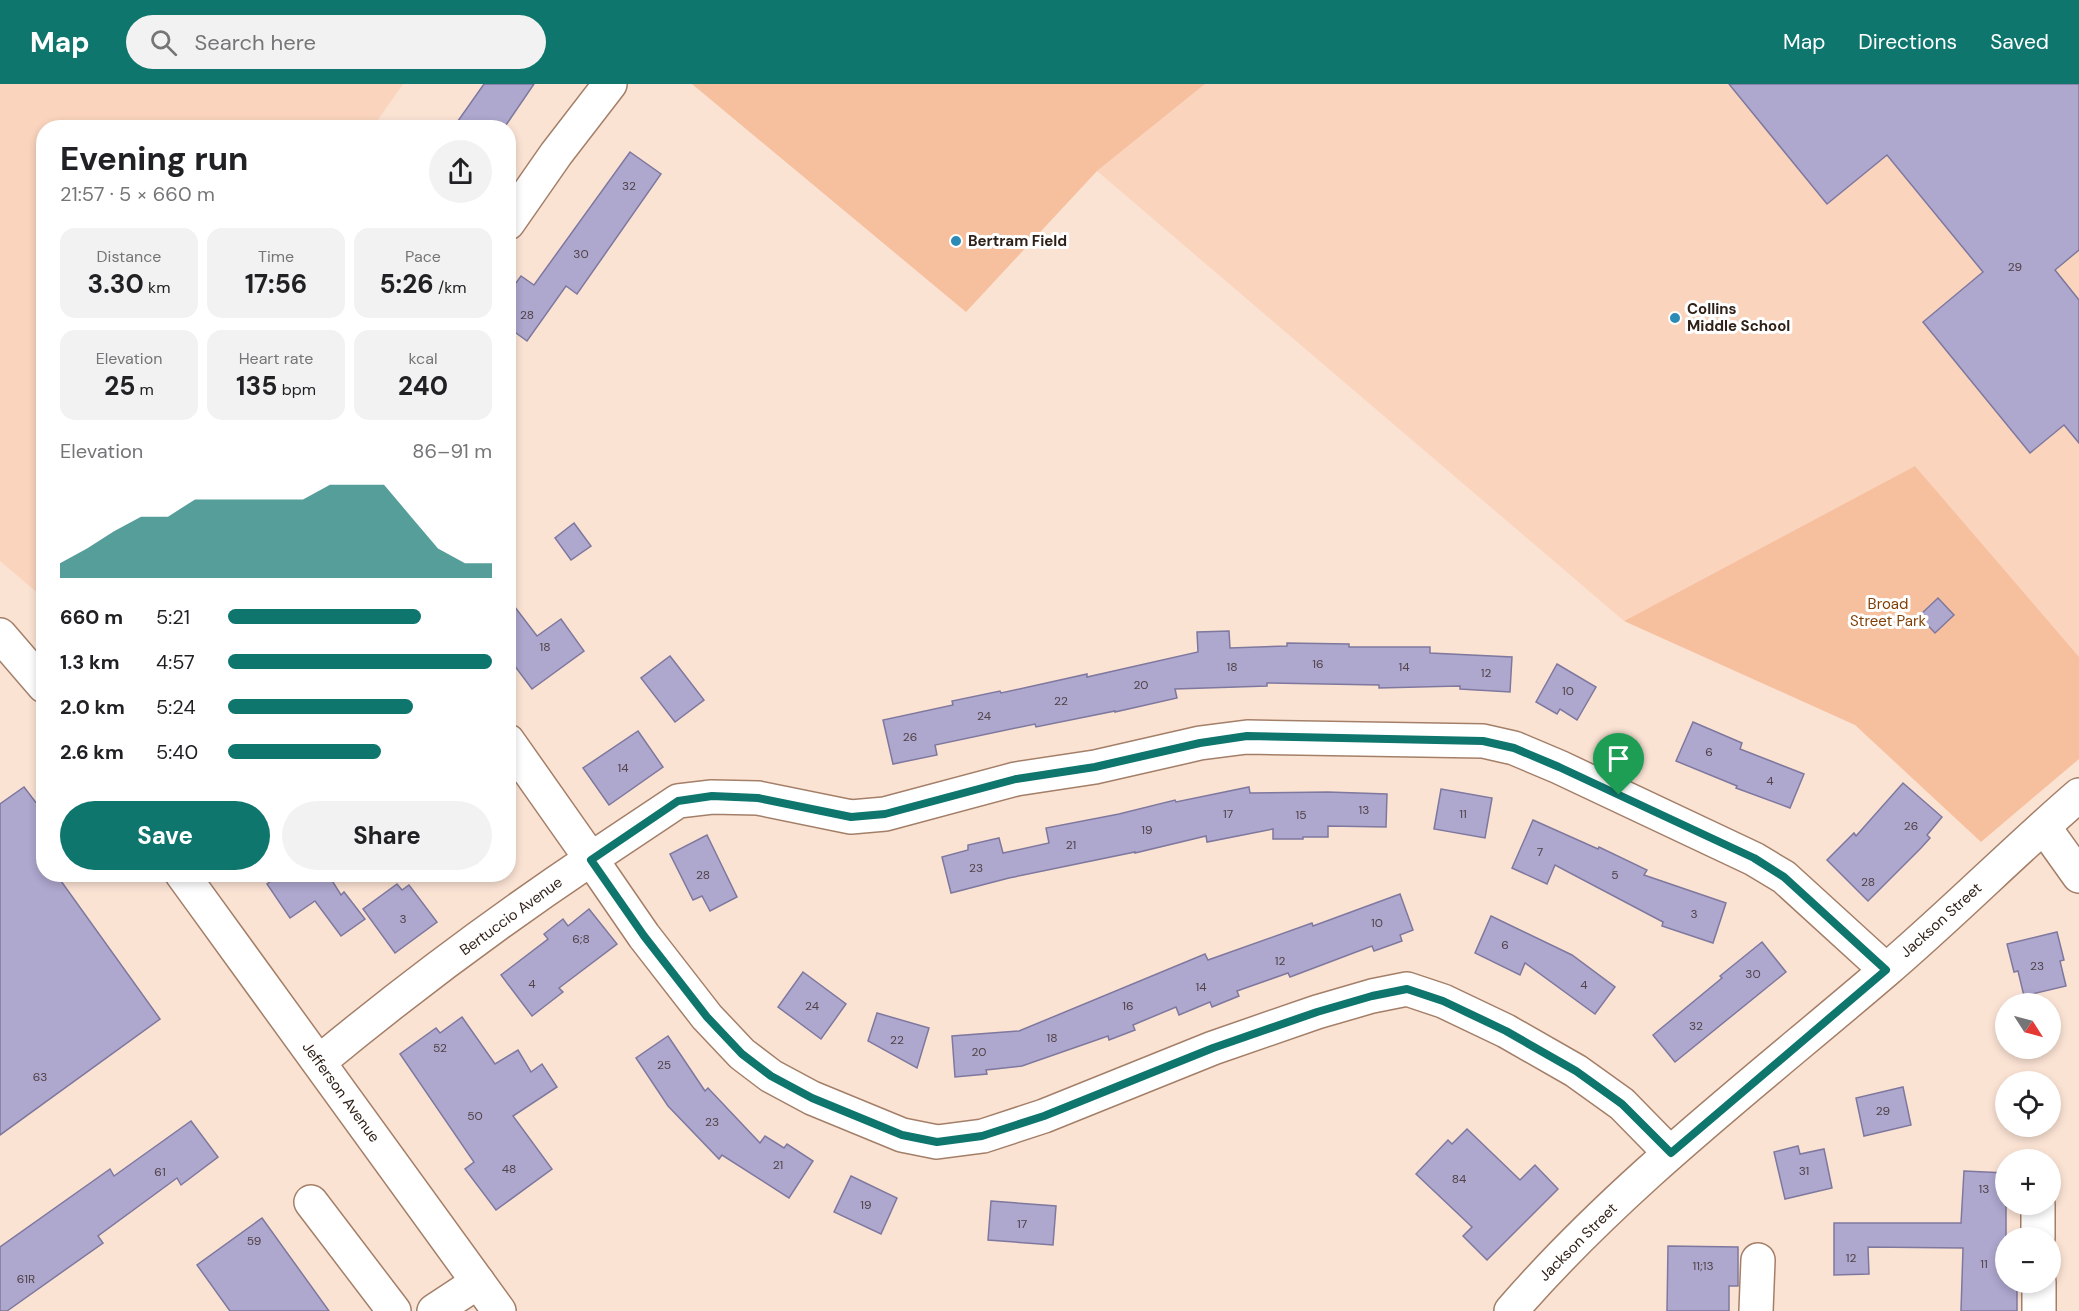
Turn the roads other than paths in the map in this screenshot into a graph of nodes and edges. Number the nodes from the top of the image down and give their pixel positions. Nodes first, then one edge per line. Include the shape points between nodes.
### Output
1 (609, 84) edge
2 (516, 212) edge
3 (0, 635) edge
4 (36, 677) edge
5 (516, 752) edge
6 (2079, 795) edge
7 (2044, 827) junction
8 (591, 860) junction
9 (2079, 876) edge
10 (188, 882) edge
11 (1886, 970) junction
12 (319, 1062) junction
13 (1671, 1153) junction
14 (310, 1202) dead end
15 (1758, 1260) dead end
16 (478, 1282) junction
17 (2038, 1293) edge
18 (394, 1311) edge
19 (434, 1311) edge
20 (499, 1311) edge
21 (1511, 1311) edge
22 (1756, 1311) edge
23 (2039, 1311) edge

1 - 2 street
3 - 4 street
5 - 8 street
6 - 7 street, Jackson Street
7 - 9 street
7 - 11 street, Jackson Street
8 - 11 street, Bertuccio Avenue via 678,801 712,796 758,798 851,817 885,814 1016,779 1247,736 1483,741 1514,748 1559,767 1754,858 1784,877
8 - 12 street, Bertuccio Avenue via 392,1003
8 - 13 street via 707,1017 742,1054 771,1076 812,1098 902,1135 937,1142 982,1136 1317,1012 1407,989 1495,1026 1576,1071 1622,1104
10 - 12 street, Jefferson Avenue
11 - 13 street, Jackson Street
12 - 16 street, Jefferson Avenue
13 - 21 street, Jackson Street via 1576,1241
14 - 18 street
15 - 22 street
16 - 19 street
16 - 20 street, Jefferson Avenue
17 - 23 street

